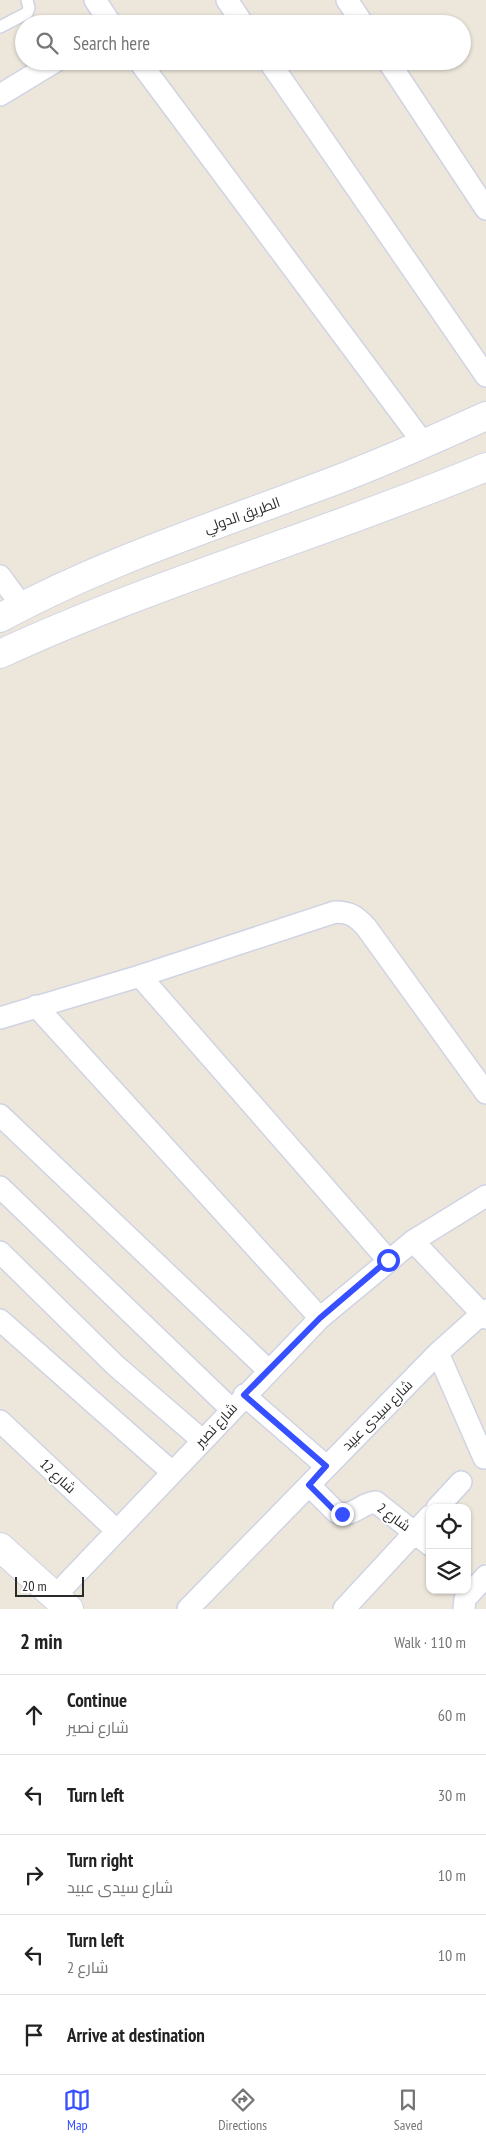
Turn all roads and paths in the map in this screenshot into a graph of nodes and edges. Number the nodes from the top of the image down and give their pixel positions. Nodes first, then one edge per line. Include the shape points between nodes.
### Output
1 (27, 0) edge
2 (95, 0) edge
3 (227, 0) edge
4 (347, 0) edge
5 (23, 15) edge
6 (105, 15) edge
7 (237, 15) edge
8 (357, 15) edge
9 (15, 19) edge
10 (0, 27) edge
11 (41, 70) edge
12 (146, 70) edge
13 (275, 70) edge
14 (394, 70) edge
15 (0, 95) edge
16 (486, 209) edge
17 (486, 376) edge
18 (486, 416) edge
19 (424, 444) junction
20 (486, 467) edge
21 (0, 576) edge
22 (11, 612) edge
23 (0, 654) edge
24 (140, 976) junction
25 (36, 1006) junction
26 (0, 1018) edge
27 (486, 1093) edge
28 (0, 1115) edge
29 (0, 1188) edge
30 (486, 1196) edge
31 (413, 1241) junction
32 (0, 1252) edge
33 (388, 1260) junction
34 (485, 1314) edge
35 (320, 1318) junction
36 (0, 1320) edge
37 (438, 1353) junction
38 (268, 1370) junction
39 (238, 1402) junction
40 (0, 1421) edge
41 (202, 1440) junction
42 (484, 1458) dead end
43 (326, 1466) junction
44 (172, 1472) junction
45 (461, 1482) dead end
46 (309, 1485) junction
47 (441, 1504) edge
48 (117, 1530) junction
49 (422, 1538) edge
50 (0, 1547) edge
51 (480, 1580) edge
52 (62, 1605) edge
53 (188, 1609) edge
54 (344, 1609) edge
55 (464, 1609) edge

1 - 5 lane via 29,8
2 - 6 street
3 - 7 street
4 - 8 street
9 - 10 lane
11 - 15 street
12 - 19 street
13 - 17 street
14 - 16 street
18 - 19 street, الطريق الدولي
19 - 22 street, الطريق الدولي via 85,576
20 - 23 street via 377,510 144,592
21 - 22 street
24 - 25 street
24 - 27 street via 335,912 346,912 356,916 366,927
24 - 33 street
25 - 26 street
25 - 35 street
28 - 38 street
29 - 39 street
30 - 31 street, شارع نصير
31 - 33 street, شارع نصير
31 - 34 street
32 - 41 street via 115,1365
33 - 35 street, شارع نصير
34 - 37 street, شارع سيدى عبيد
35 - 38 street, شارع نصير
36 - 44 street
37 - 42 street
37 - 43 street, شارع سيدى عبيد
38 - 39 street, شارع نصير
39 - 41 street, شارع نصير
39 - 43 street
40 - 48 street, شارع 12
41 - 44 street, شارع نصير
43 - 46 street, شارع سيدى عبيد
44 - 48 street, شارع نصير
45 - 47 street
46 - 49 street, شارع 2 via 342,1514 354,1513 368,1503 376,1502
46 - 53 street, شارع سيدى عبيد
48 - 52 street, شارع نصير
49 - 54 street
50 - 52 street
51 - 55 street via 465,1599

